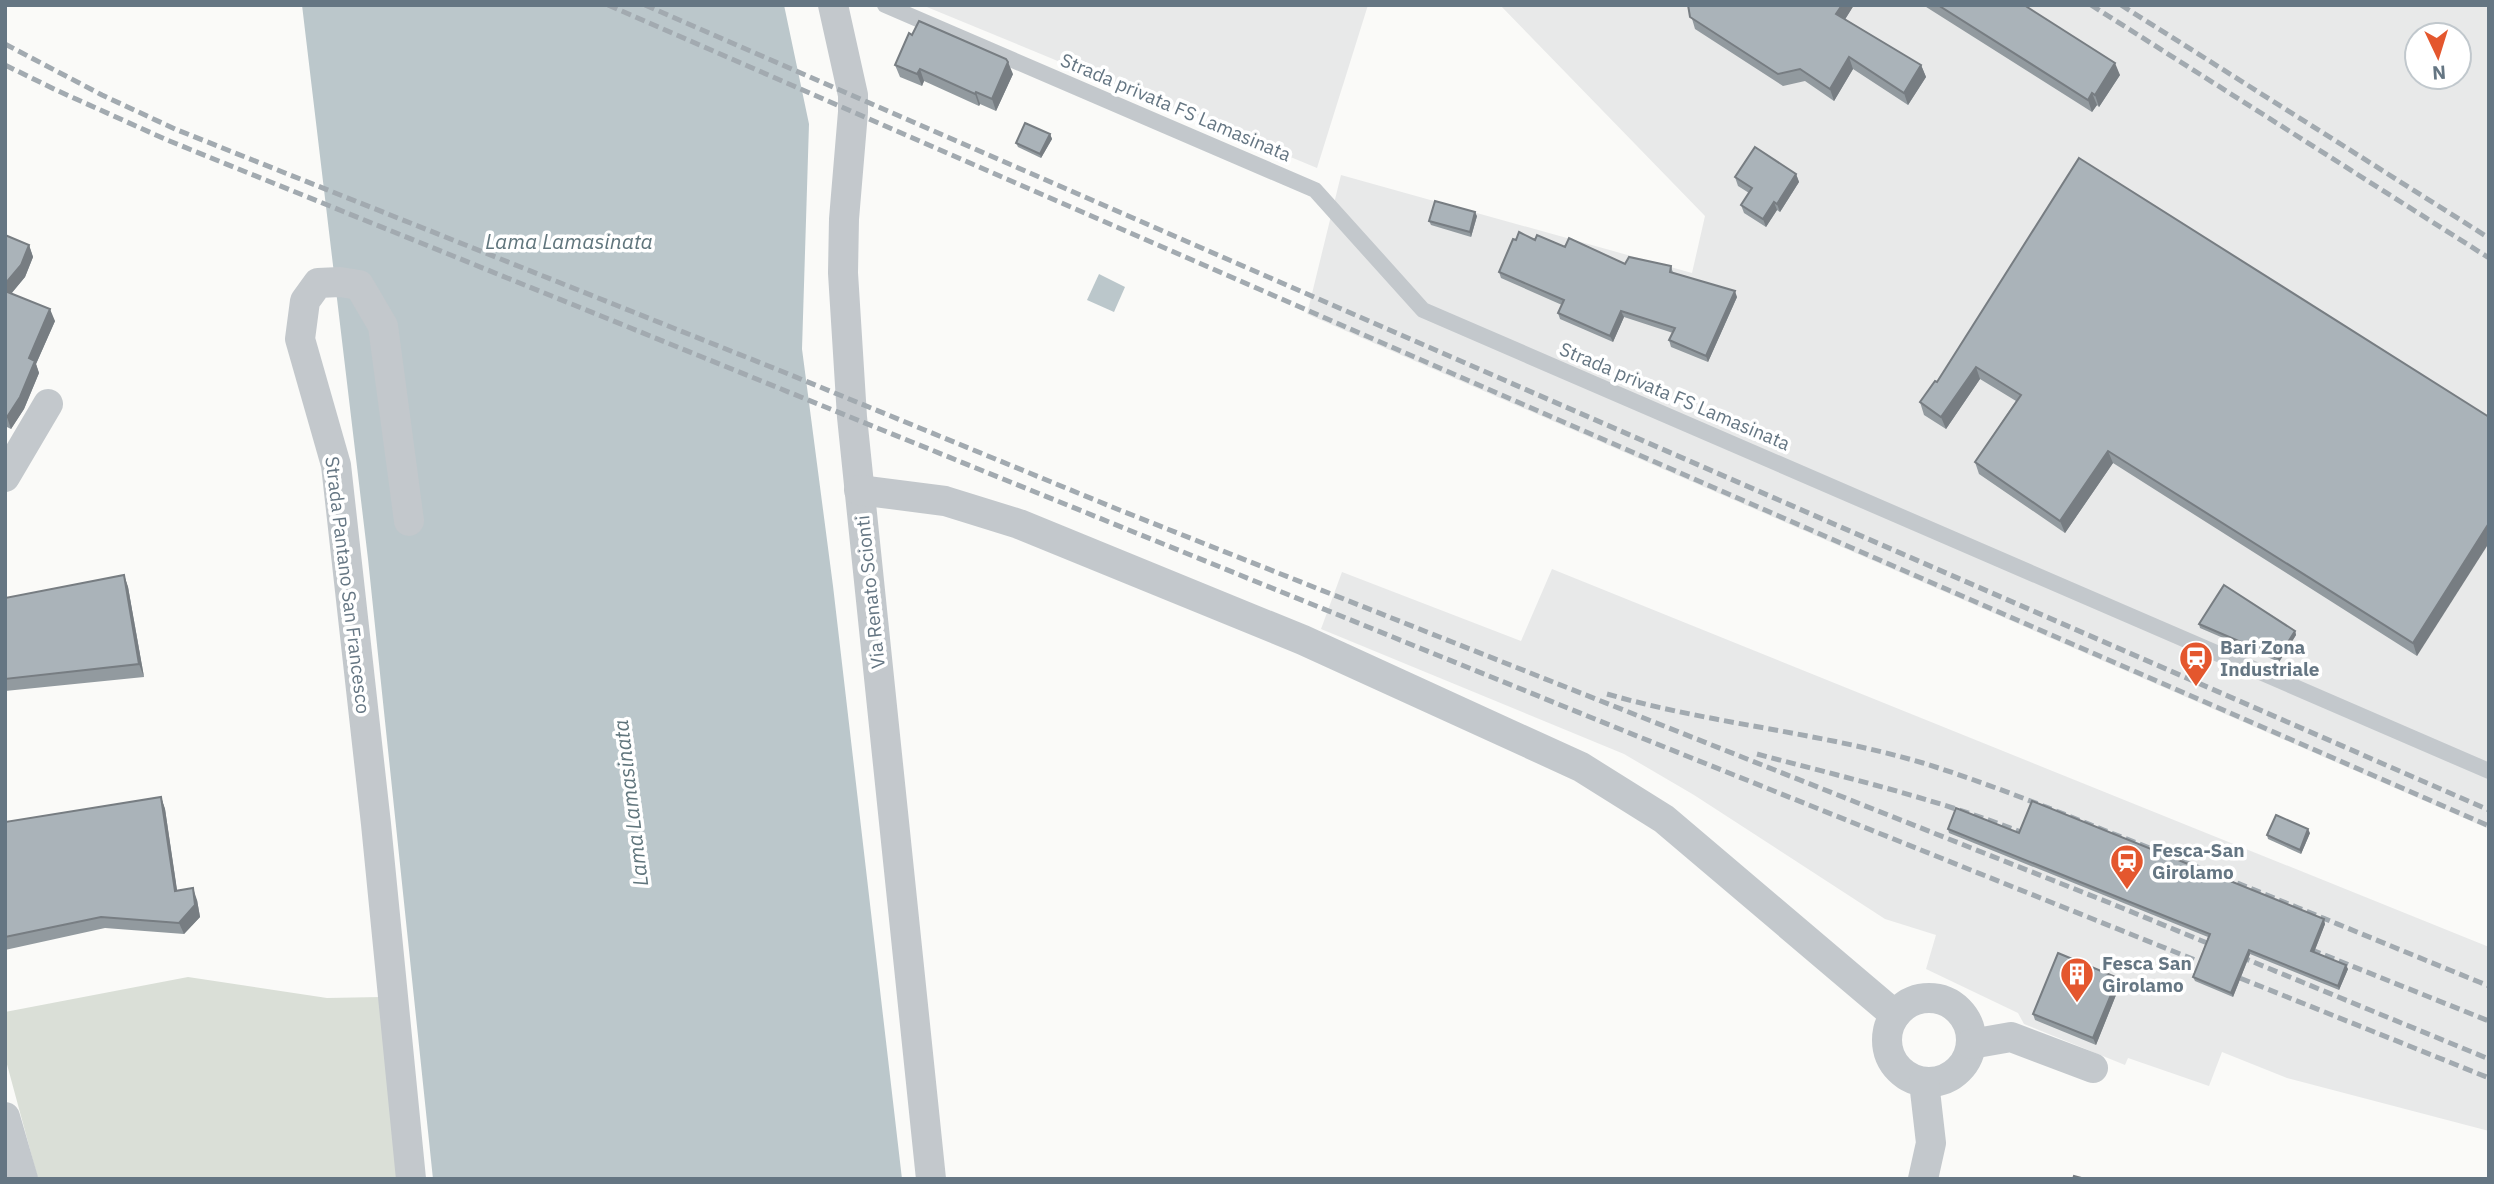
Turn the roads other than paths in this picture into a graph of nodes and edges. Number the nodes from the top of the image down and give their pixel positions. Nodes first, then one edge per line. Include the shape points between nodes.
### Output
1 (833, 5) edge
2 (885, 5) edge
3 (48, 404) dead end
4 (5, 477) edge
5 (859, 491) junction
6 (409, 521) dead end
7 (2489, 771) edge
8 (1895, 1015) junction
9 (1971, 1044) junction
10 (2093, 1068) dead end
11 (1924, 1082) junction
12 (5, 1117) edge
13 (23, 1179) edge
14 (411, 1179) edge
15 (931, 1179) edge
16 (1923, 1179) edge

1 - 5 street, Via Renato Scionti via 853,104 843,273
2 - 7 lane, Strada privata FS Lamasinata via 1315,190 1423,310
3 - 4 street
5 - 8 street via 946,501 1019,524 1303,640 1581,767 1664,819
5 - 15 street, Via Renato Scionti
6 - 14 street, Strada Pantano San Francesco via 383,326 359,285 318,283 305,301 300,339 336,465
8 - 9 street via 1919,1000 1945,1002 1965,1019
8 - 11 street via 1886,1043 1890,1057 1910,1078
9 - 10 street via 2011,1037
9 - 11 street via 1961,1068 1938,1081
11 - 16 street via 1931,1143
12 - 13 street

